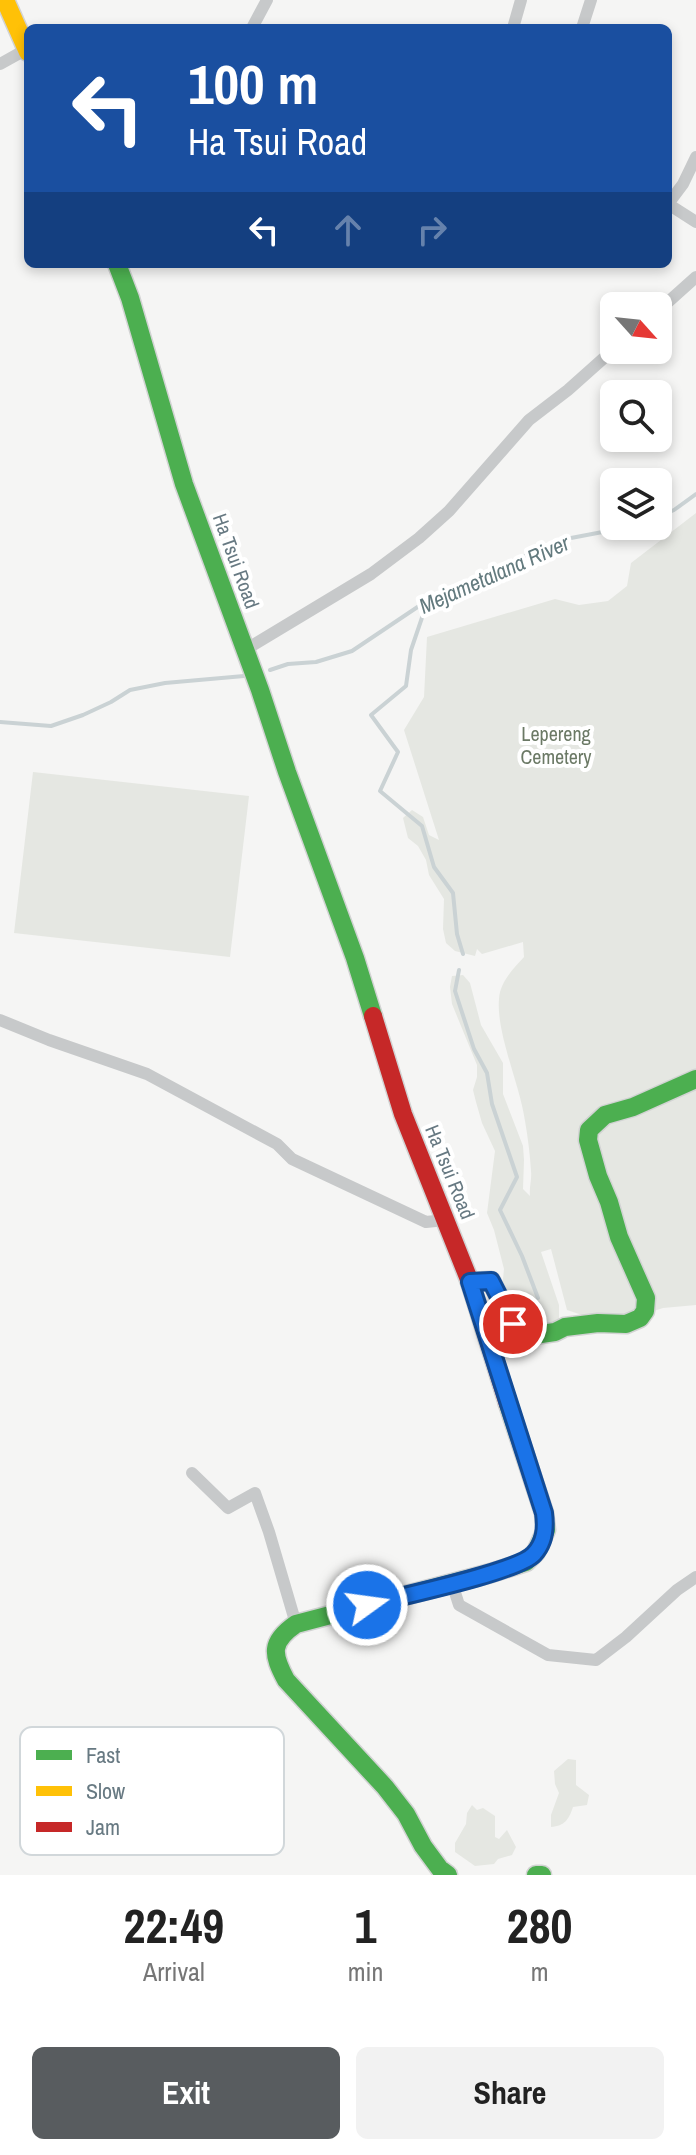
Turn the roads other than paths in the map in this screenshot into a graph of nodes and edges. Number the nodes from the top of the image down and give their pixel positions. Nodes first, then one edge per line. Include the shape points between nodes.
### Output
1 (5, 0) edge
2 (267, 0) edge
3 (521, 0) edge
4 (591, 0) edge
5 (254, 24) edge
6 (514, 24) edge
7 (583, 24) edge
8 (24, 44) edge
9 (24, 52) edge
10 (0, 64) edge
11 (696, 157) edge
12 (672, 199) edge
13 (672, 207) edge
14 (696, 222) edge
15 (119, 268) edge
16 (696, 277) edge
17 (672, 298) edge
18 (600, 361) edge
19 (245, 650) junction
20 (0, 1020) edge
21 (696, 1079) edge
22 (445, 1220) junction
23 (470, 1282) junction
24 (192, 1473) dead end
25 (696, 1577) edge
26 (452, 1583) junction
27 (296, 1624) junction
28 (448, 1875) edge
29 (536, 1875) edge
30 (542, 1875) edge

1 - 8 street
2 - 5 street
3 - 6 street
4 - 7 street
9 - 10 street
11 - 12 street
13 - 14 street
15 - 19 street, Ha Tsui Road via 184,484
16 - 17 street
18 - 19 street via 529,420 419,538 371,574
19 - 22 street, Ha Tsui Road via 355,958 403,1114
20 - 22 street via 147,1074 277,1144 292,1159 426,1222
21 - 23 street via 605,1115 589,1130 598,1176 646,1298 640,1318 534,1335 513,1324 491,1281
22 - 23 street, Ha Tsui Road
23 - 26 street, Ha Tsui Road via 546,1530 526,1562
24 - 27 street via 228,1508 255,1493
25 - 26 street via 596,1660 548,1655 459,1605
26 - 27 street, Ha Tsui Road
27 - 28 street via 281,1634 275,1649 286,1680 385,1787
29 - 30 street

